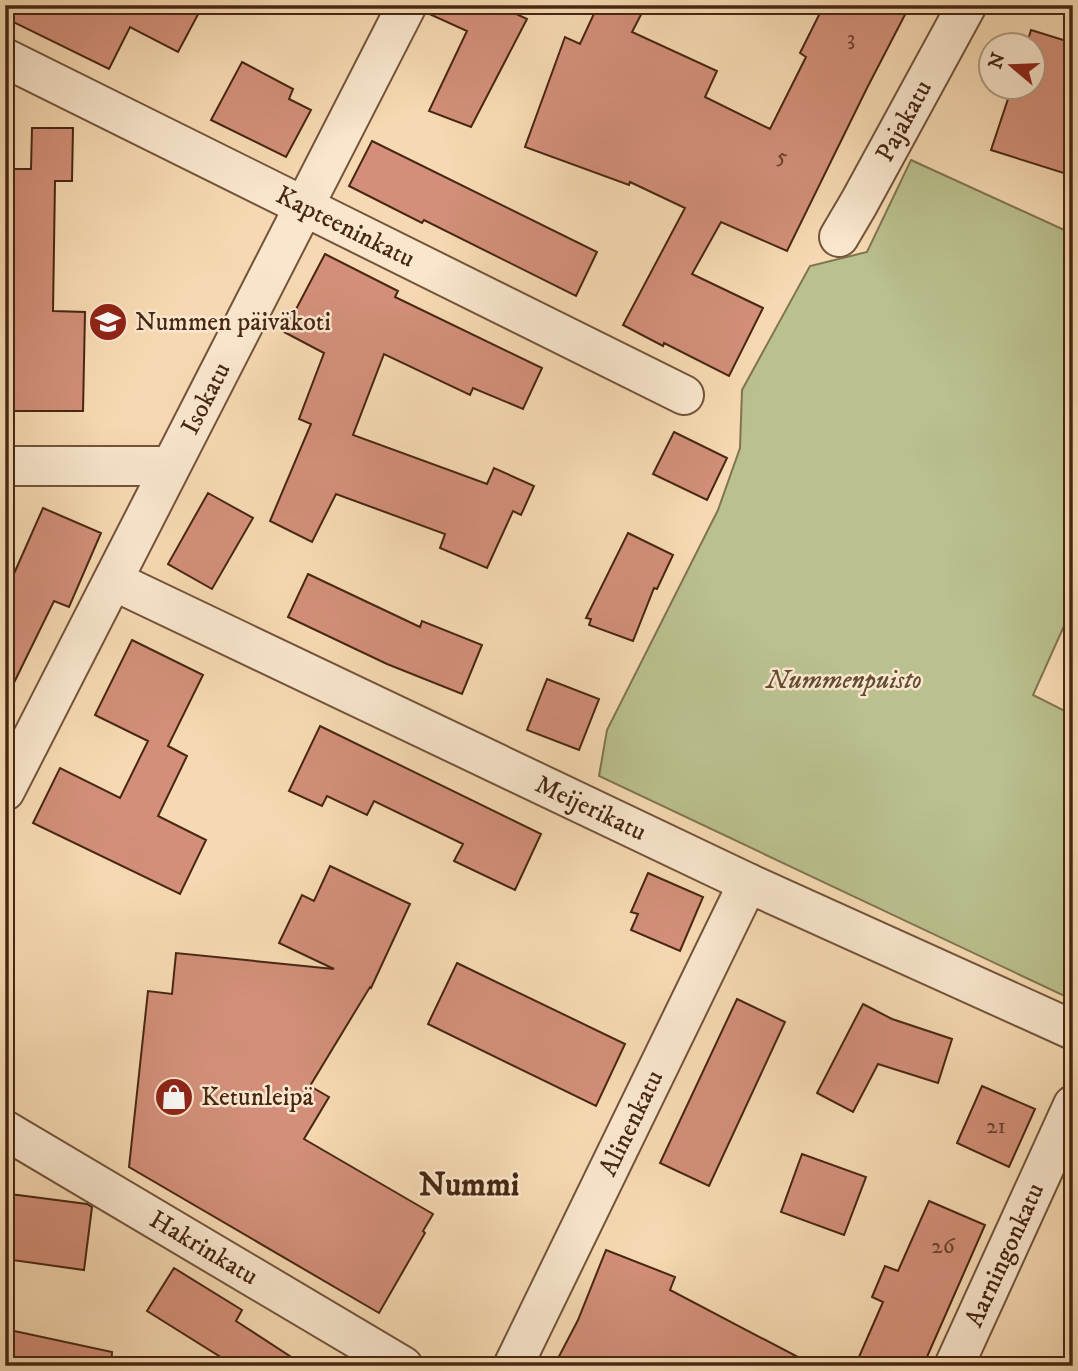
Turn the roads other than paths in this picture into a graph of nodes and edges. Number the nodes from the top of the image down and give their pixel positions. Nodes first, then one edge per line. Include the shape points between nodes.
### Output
1 (407, 5) edge
2 (967, 5) edge
3 (5, 58) edge
4 (304, 208) junction
5 (839, 237) dead end
6 (684, 395) dead end
7 (5, 466) edge
8 (170, 466) junction
9 (114, 581) junction
10 (5, 791) edge
11 (748, 883) junction
12 (1073, 1030) edge
13 (1073, 1105) edge
14 (5, 1130) edge
15 (403, 1366) edge
16 (513, 1366) edge
17 (954, 1366) edge

1 - 4 street, Isokatu
2 - 5 street, Pajakatu
3 - 4 street, Kapteeninkatu
4 - 6 street, Kapteeninkatu
4 - 8 street, Isokatu
7 - 8 street
8 - 9 street, Isokatu
9 - 10 street, Isokatu
9 - 11 street, Meijerikatu
11 - 12 street, Meijerikatu
11 - 16 street, Alinenkatu
13 - 17 street, Aarningonkatu
14 - 15 street, Hakrinkatu

